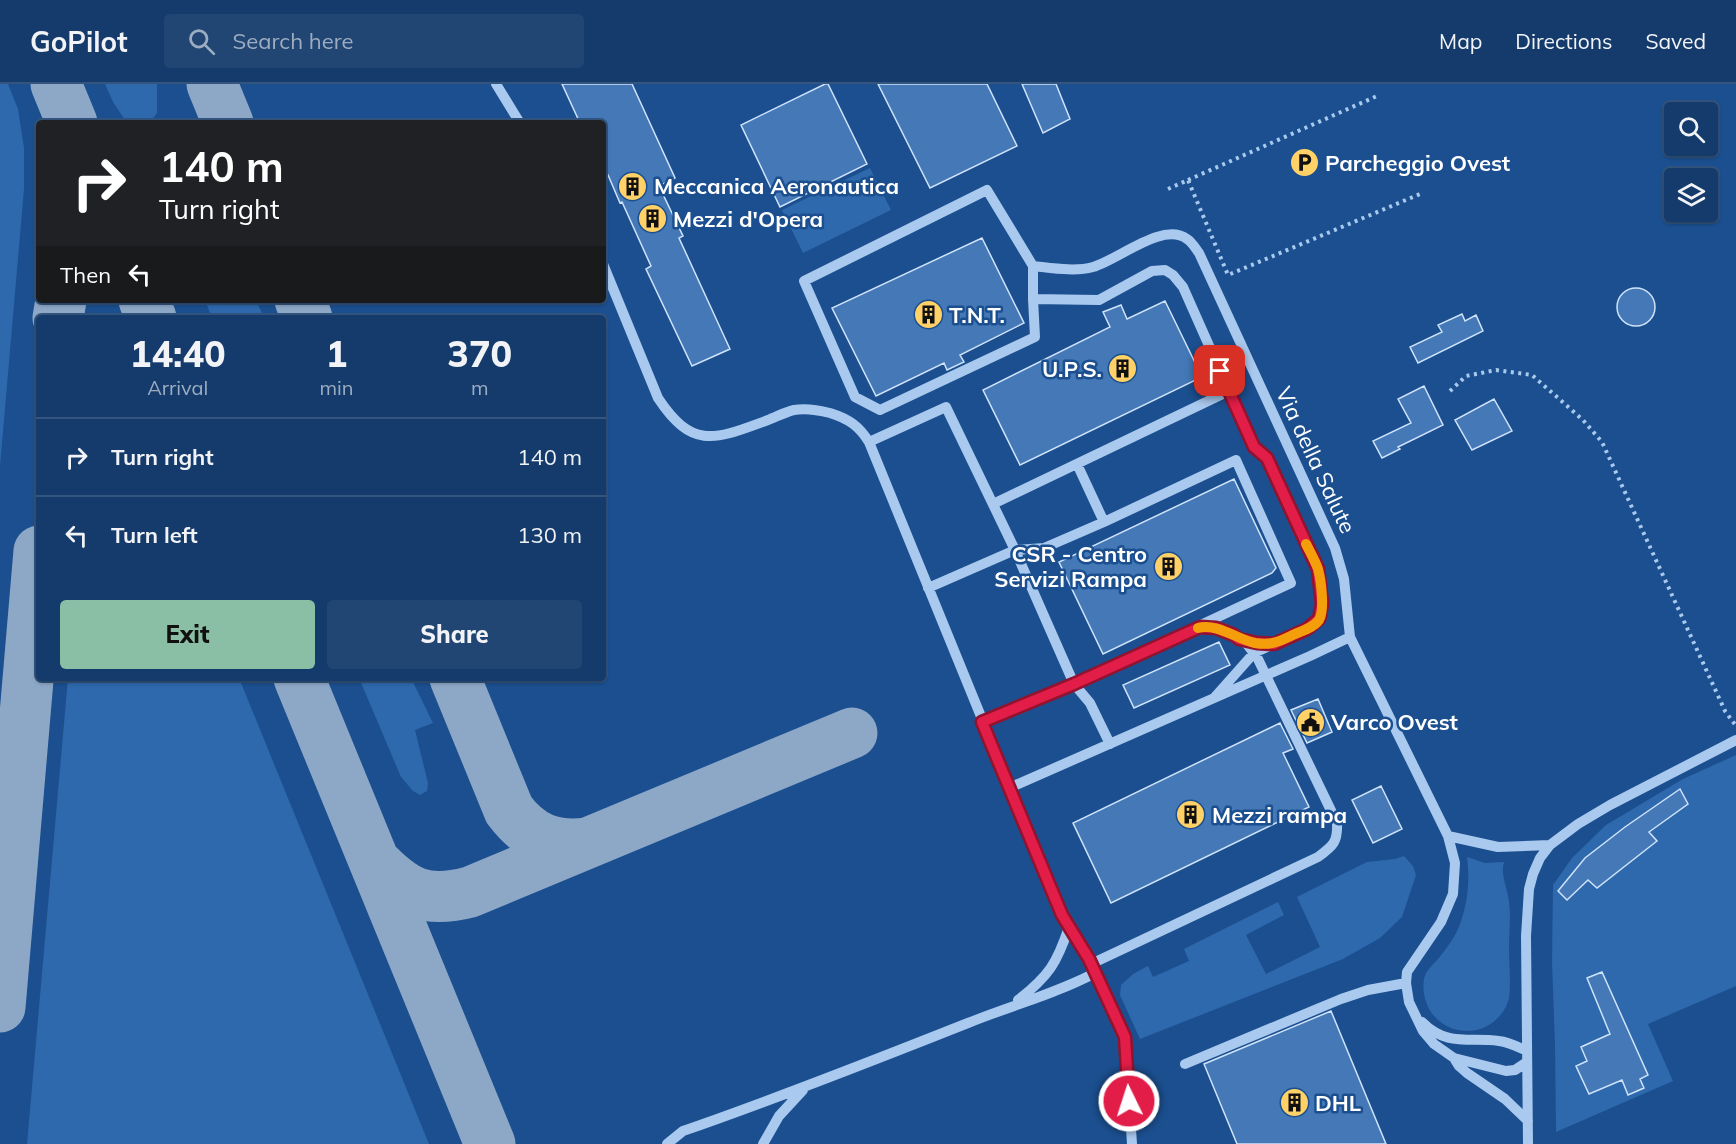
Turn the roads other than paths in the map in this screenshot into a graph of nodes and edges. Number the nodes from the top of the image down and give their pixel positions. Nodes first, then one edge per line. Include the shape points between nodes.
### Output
1 (496, 84) edge
2 (518, 120) edge
3 (1033, 266) junction
4 (606, 271) edge
5 (1033, 299) junction
6 (1229, 391) junction
7 (869, 442) junction
8 (1077, 464) junction
9 (993, 504) junction
10 (1104, 522) junction
11 (1015, 550) junction
12 (928, 588) junction
13 (1200, 627) junction
14 (1350, 637) junction
15 (1239, 639) junction
16 (1274, 644) junction
17 (1254, 653) junction
18 (1266, 675) junction
19 (1074, 684) junction
20 (1214, 698) junction
21 (982, 722) junction
22 (1736, 740) edge
23 (1110, 744) junction
24 (1009, 788) junction
25 (1448, 836) junction
26 (1550, 845) junction
27 (1069, 927) junction
28 (1093, 969) junction
29 (1406, 983) junction
30 (999, 1010) junction
31 (1414, 1013) junction
32 (1527, 1056) junction
33 (1454, 1058) junction
34 (1185, 1064) dead end
35 (806, 1087) junction
36 (1528, 1121) junction
37 (667, 1144) edge
38 (763, 1144) edge
39 (1132, 1144) edge
40 (1528, 1144) edge

1 - 2 street
3 - 5 street
3 - 5 street via 987,190 804,281 855,398 880,410 1035,337
3 - 14 street, Via della Salute via 1094,267 1156,237 1168,234 1188,239 1199,253 1335,548 1344,579
4 - 7 street via 658,398 668,414 685,428 719,437 793,410 812,409 844,418 861,429
5 - 6 street via 1099,300 1152,272 1165,270 1183,287
6 - 8 street
6 - 16 street via 1254,447 1267,458 1318,569 1322,604 1319,619
7 - 9 street via 946,407
7 - 12 street
8 - 9 street
8 - 10 street
9 - 11 street
10 - 11 street via 1044,548
10 - 13 street via 1236,460 1291,583
11 - 12 street
11 - 19 street
12 - 21 street
13 - 15 street via 1216,628
13 - 19 street
14 - 18 street
14 - 25 street, Via della Salute
15 - 16 street
15 - 17 street
16 - 17 street
17 - 18 street
17 - 20 street
18 - 20 street
18 - 28 street via 1337,823 1338,837 1318,857
19 - 21 street
19 - 23 street via 1090,703
20 - 23 street
21 - 24 street
22 - 26 street via 1610,805
23 - 24 street
24 - 27 street
25 - 26 street via 1498,848
25 - 29 street, Via della Salute via 1455,862 1452,894 1442,922 1407,972
26 - 32 street via 1540,858 1529,889
27 - 28 street
27 - 30 street via 1053,966 1042,980
28 - 30 street via 1070,986
28 - 39 street via 1125,1037
29 - 31 street
29 - 34 street via 1341,999
30 - 35 street
31 - 32 street via 1439,1036 1460,1041 1502,1041
31 - 33 street via 1434,1044
32 - 33 street via 1515,1070 1506,1071
32 - 36 street
33 - 36 street
35 - 37 street via 683,1131
35 - 38 street via 779,1116
36 - 40 street

